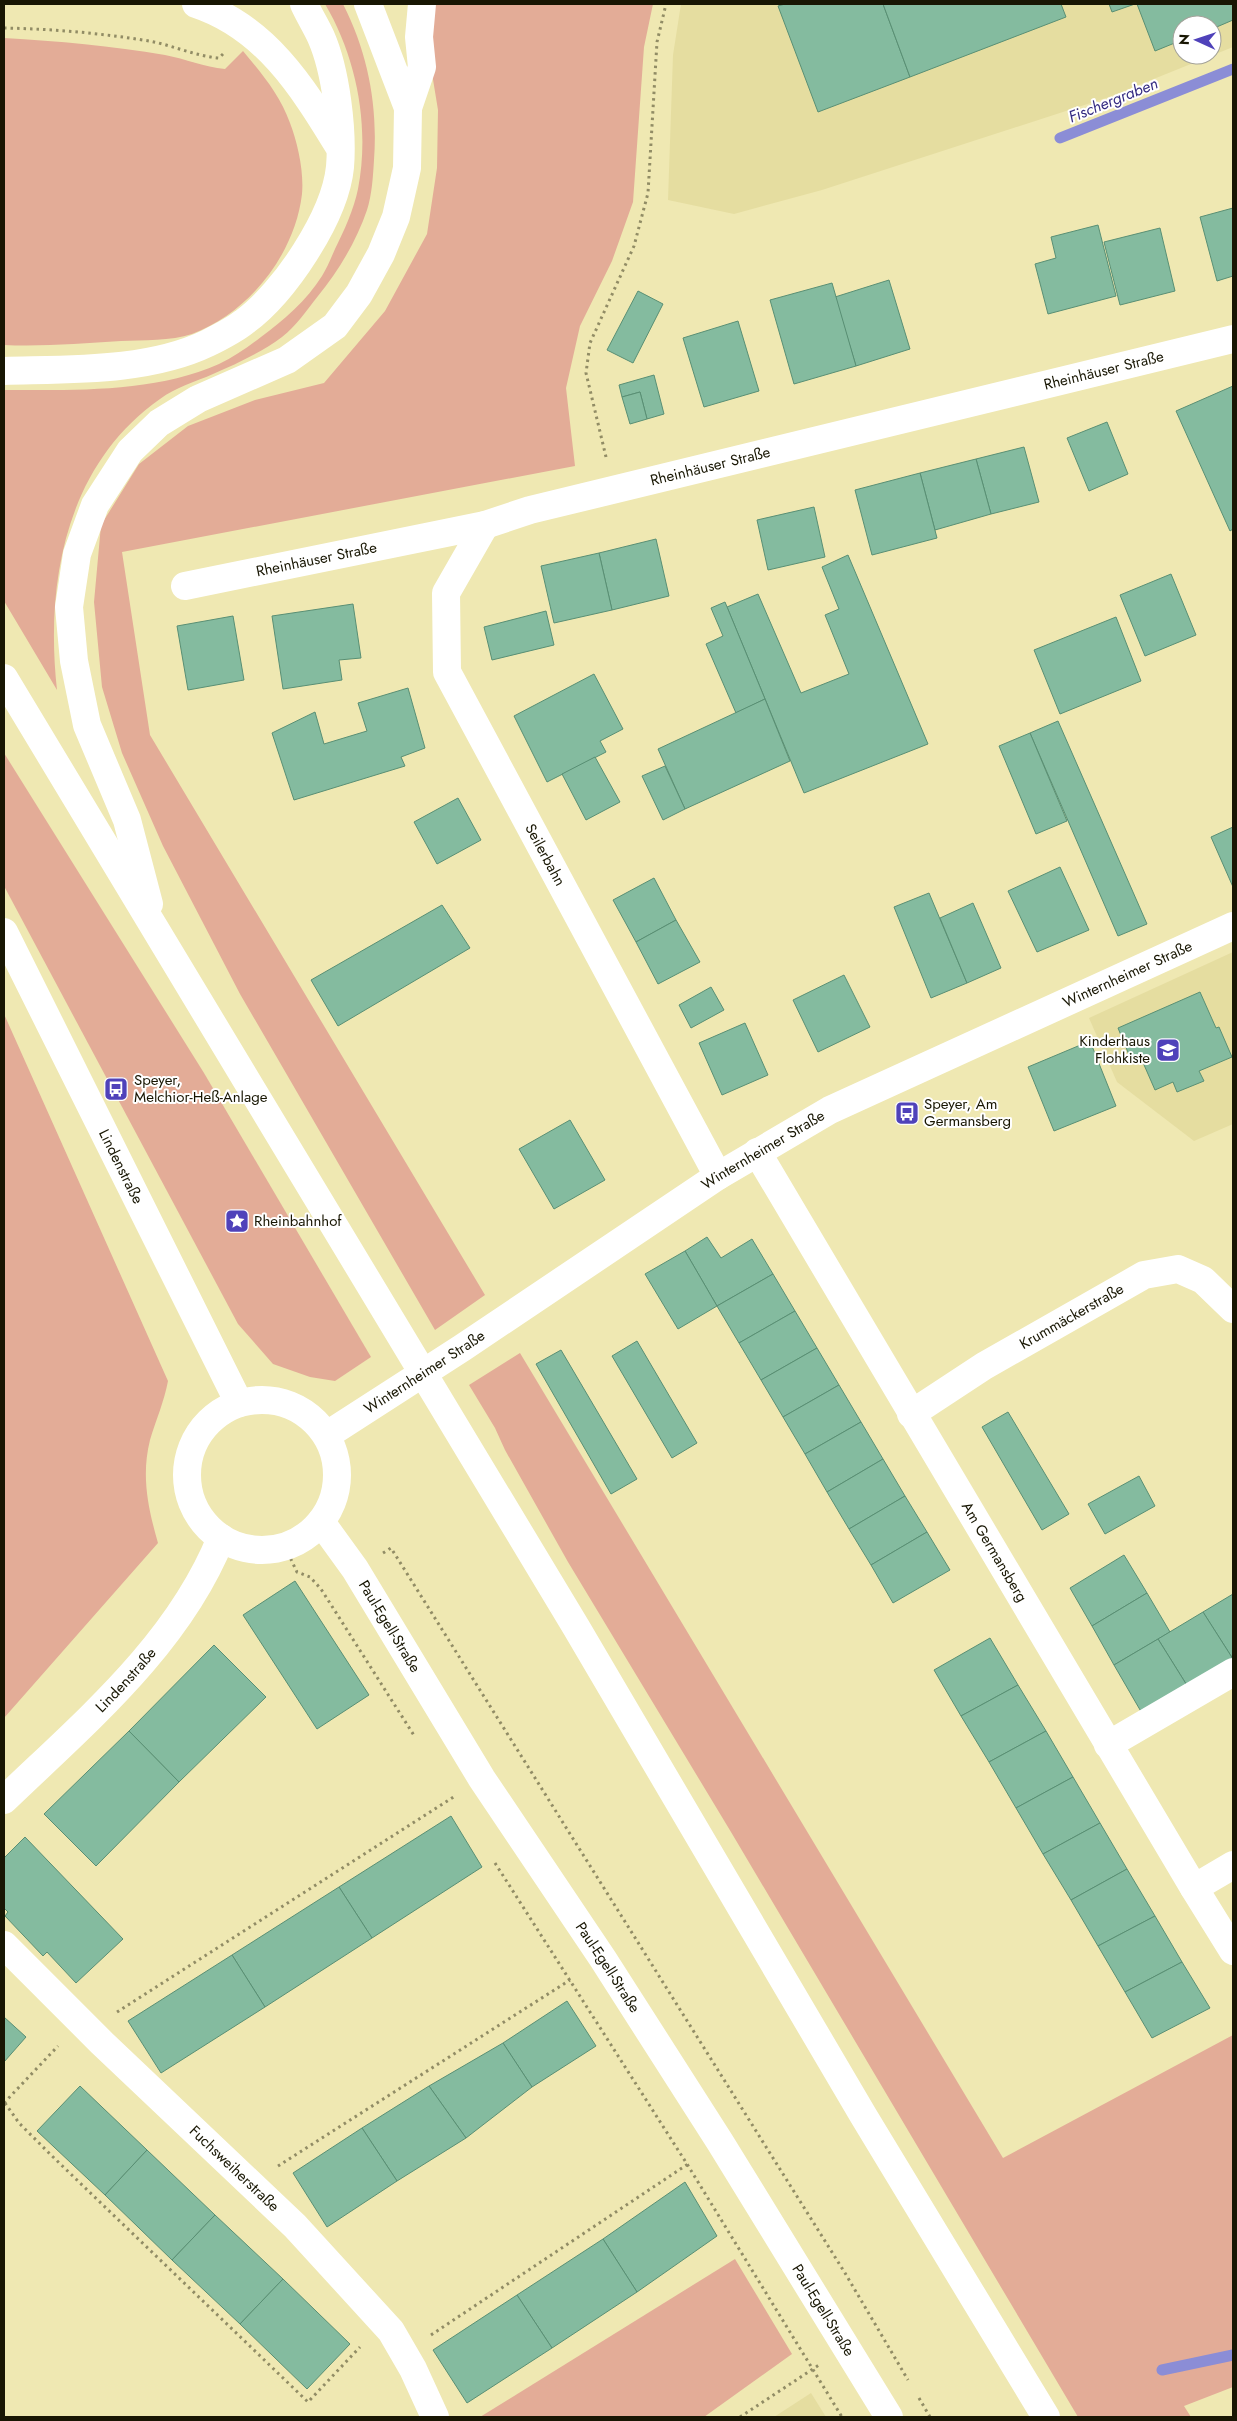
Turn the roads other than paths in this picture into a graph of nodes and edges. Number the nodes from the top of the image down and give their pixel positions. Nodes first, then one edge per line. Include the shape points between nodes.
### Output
1 (196, 4) edge
2 (304, 4) edge
3 (368, 4) edge
4 (422, 4) edge
5 (408, 108) junction
6 (340, 149) junction
7 (1233, 339) edge
8 (4, 371) edge
9 (485, 525) junction
10 (185, 586) dead end
11 (4, 678) edge
12 (1233, 926) edge
13 (4, 932) edge
14 (157, 934) junction
15 (757, 1152) junction
16 (718, 1176) junction
17 (1233, 1309) edge
18 (239, 1403) junction
19 (911, 1414) junction
20 (327, 1436) junction
21 (321, 1522) junction
22 (221, 1538) junction
23 (1233, 1672) edge
24 (1108, 1745) junction
25 (4, 1800) edge
26 (1233, 1865) edge
27 (1194, 1888) junction
28 (4, 1945) edge
29 (1233, 1951) edge
30 (434, 2417) edge
31 (889, 2417) edge
32 (1046, 2417) edge

1 - 6 street via 225,15 244,28 288,69
2 - 6 street via 322,38 335,86
3 - 5 street
4 - 5 street via 419,37 422,67
5 - 14 street via 407,168 396,217 381,254 359,294 335,326 288,360 198,399 159,423 130,452 94,505 77,554 69,607 74,661 85,716 127,820
6 - 8 street via 340,169 329,206 304,255 272,296 244,322 207,343 159,360 76,369
7 - 9 street, Rheinhäuser Straße via 530,510
9 - 10 street, Rheinhäuser Straße
9 - 16 street, Seilerbahn via 446,592 447,672
11 - 14 street
12 - 15 street, Winternheimer Straße via 830,1110
13 - 18 street, Lindenstraße
14 - 32 street via 576,1627 863,2115
15 - 16 street, Winternheimer Straße
15 - 19 street, Am Germansberg
16 - 20 street, Winternheimer Straße
17 - 19 street, Krummäckerstraße via 1203,1280 1178,1269 1144,1276 984,1366
18 - 20 street via 264,1399 288,1404 310,1416
18 - 22 street via 214,1417 196,1438 188,1465 189,1493 201,1519
19 - 24 street, Am Germansberg
20 - 21 street via 337,1472 335,1495
21 - 22 street via 305,1537 285,1547 241,1548
21 - 31 street, Paul-Egell-Straße via 355,1569 482,1779 720,2142
22 - 25 street, Lindenstraße via 209,1568 173,1626 88,1719
23 - 24 street
24 - 27 street, Am Germansberg
26 - 27 street
27 - 29 street, Am Germansberg
28 - 30 street, Fuchsweiherstraße via 295,2226 384,2323 424,2390

